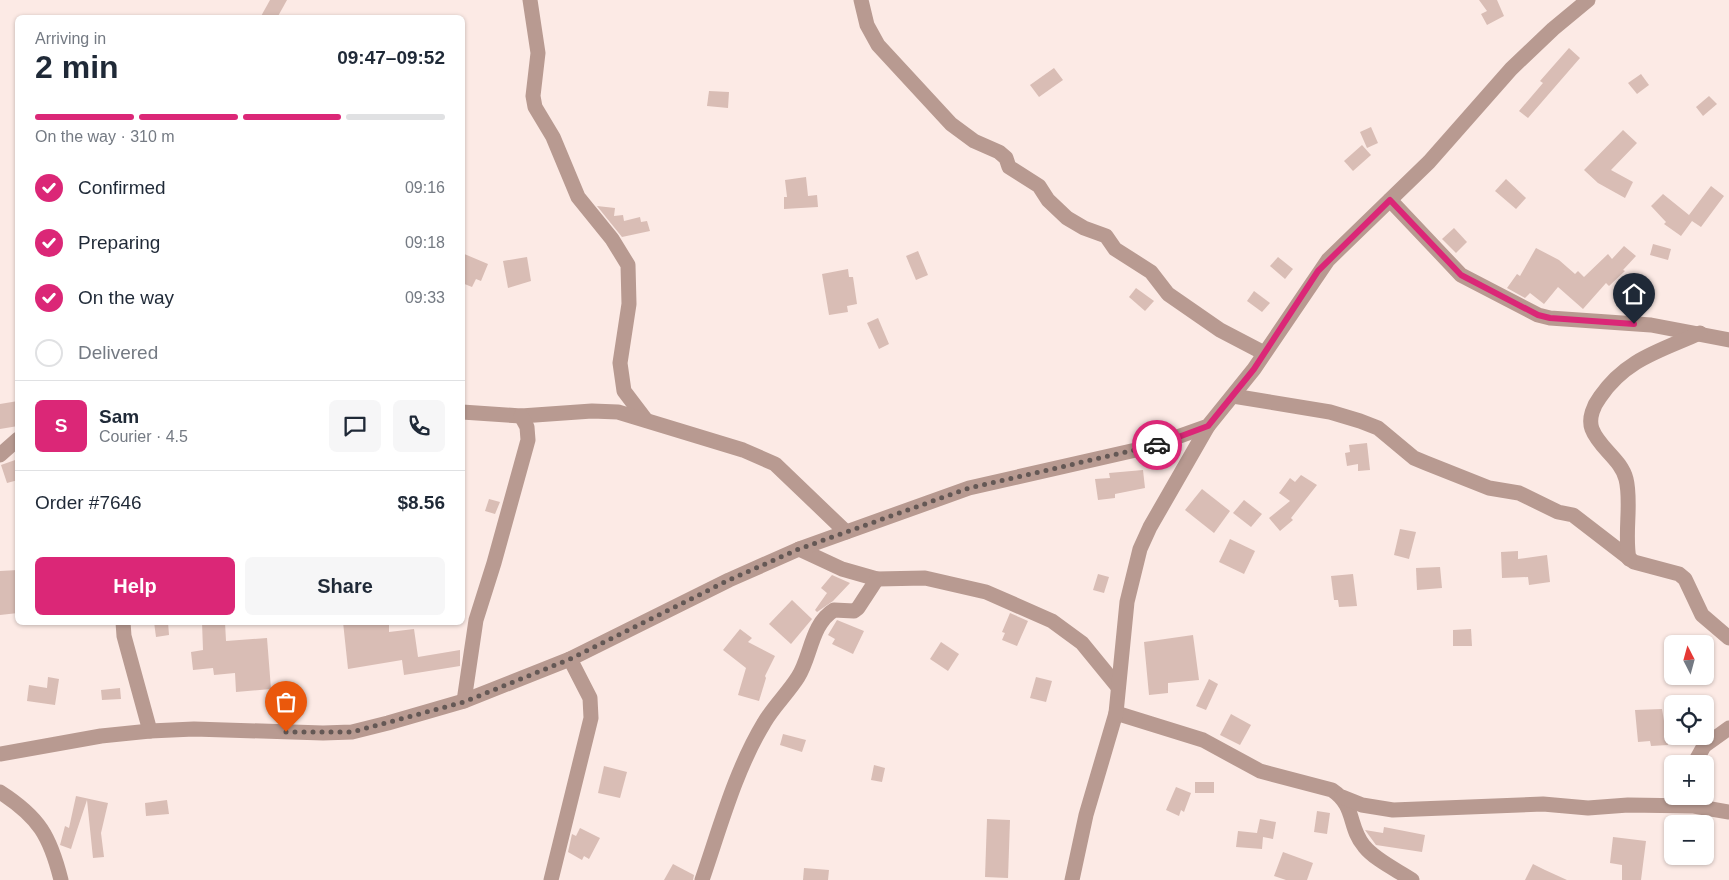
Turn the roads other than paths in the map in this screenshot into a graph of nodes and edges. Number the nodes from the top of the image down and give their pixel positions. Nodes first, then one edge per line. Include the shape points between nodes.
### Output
1 (530, 0) edge
2 (861, 0) edge
3 (1588, 0) edge
4 (1390, 200) junction
5 (1700, 333) junction
6 (1729, 340) edge
7 (1264, 354) junction
8 (1233, 396) junction
9 (465, 412) edge
10 (521, 416) junction
11 (646, 420) junction
12 (1208, 426) junction
13 (15, 442) edge
14 (0, 455) edge
15 (846, 532) junction
16 (799, 549) junction
17 (1629, 559) junction
18 (877, 579) junction
19 (122, 625) edge
20 (1729, 638) edge
21 (570, 659) junction
22 (1118, 687) junction
23 (464, 702) junction
24 (1116, 713) junction
25 (1729, 728) edge
26 (150, 731) junction
27 (0, 754) edge
28 (1699, 755) edge
29 (0, 792) edge
30 (1342, 797) junction
31 (1664, 803) edge
32 (1707, 805) edge
33 (1729, 812) edge
34 (61, 880) edge
35 (551, 880) edge
36 (702, 880) edge
37 (1072, 880) edge
38 (1412, 880) edge

1 - 11 street via 538,53 533,96 535,107 553,137 578,197 612,239 628,266 629,304 620,363 624,391
2 - 7 street via 867,25 878,45 951,124 974,141 999,152 1009,167 1039,186 1067,218 1106,236 1115,249 1151,272 1168,294 1220,330
3 - 4 street via 1511,69 1429,162
4 - 5 street via 1461,275 1538,315 1651,325
4 - 7 street via 1318,271
5 - 6 street
5 - 17 street via 1631,364 1609,383 1595,404 1592,430 1626,480
7 - 8 street
8 - 12 street
8 - 17 street via 1330,412 1378,428 1414,458 1488,488 1519,492 1558,512 1578,518
9 - 10 street
10 - 11 street via 604,411
10 - 23 street via 527,427 528,440 476,620
11 - 15 street via 743,450 774,464
12 - 15 street via 1149,447 969,488
12 - 22 street via 1140,548 1127,602
13 - 14 street
15 - 16 street
16 - 18 street via 842,570
16 - 21 street
17 - 20 street via 1685,578 1702,615
18 - 22 street via 911,577 938,580 986,592 1052,621 1082,643
18 - 36 street via 854,611 834,610 825,618 810,644 798,677 764,721 734,787
19 - 26 street
21 - 23 street
21 - 35 street via 590,698 591,718
22 - 24 street
23 - 26 street via 352,732
24 - 30 street via 1203,740 1249,766 1326,788
24 - 37 street via 1086,815
25 - 28 street via 1704,746
26 - 27 street
29 - 34 street via 24,808 44,833 54,852
30 - 31 street via 1362,805 1393,810 1536,804 1588,808
30 - 38 street via 1364,847
32 - 33 street

